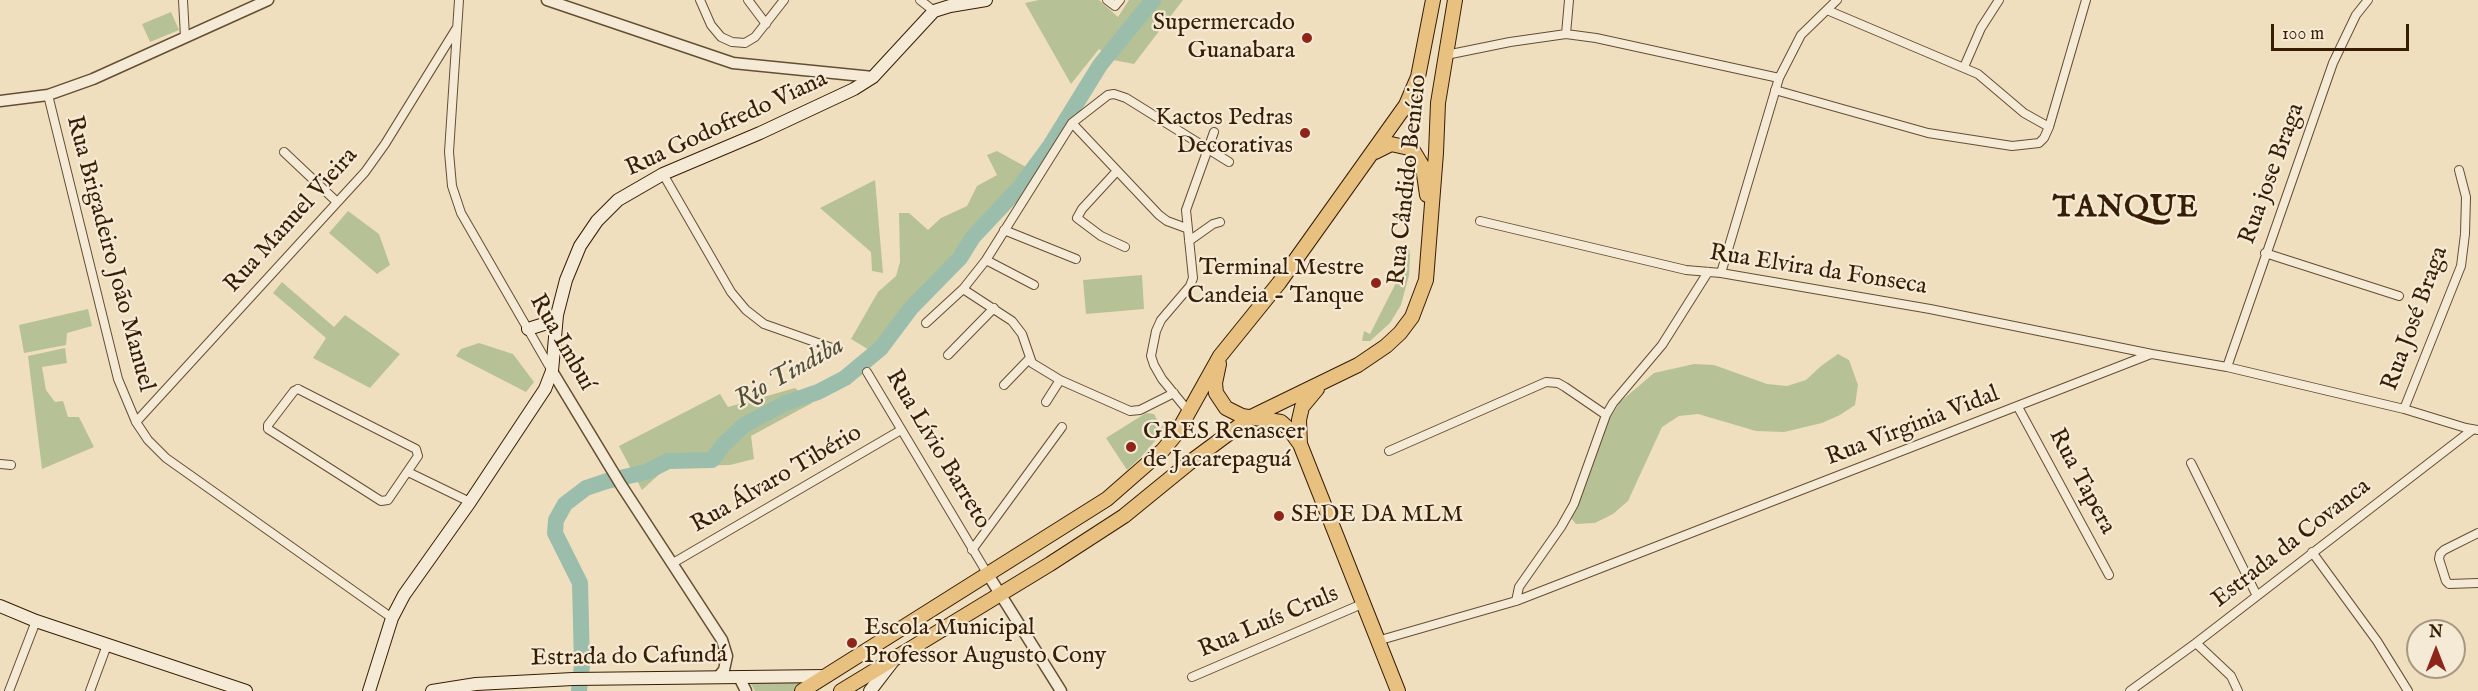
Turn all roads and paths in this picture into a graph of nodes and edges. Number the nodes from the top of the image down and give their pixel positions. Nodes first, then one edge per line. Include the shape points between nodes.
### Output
1 (183, 0) edge
2 (268, 0) edge
3 (459, 0) edge
4 (547, 0) edge
5 (700, 0) edge
6 (748, 0) edge
7 (784, 0) edge
8 (920, 0) edge
9 (986, 0) edge
10 (1107, 0) edge
11 (1120, 0) edge
12 (1433, 0) edge
13 (1455, 0) edge
14 (1569, 0) edge
15 (1837, 0) edge
16 (1999, 0) edge
17 (2086, 0) edge
18 (2368, 0) edge
19 (1827, 10) junction
20 (934, 11) junction
21 (766, 24) junction
22 (456, 29) junction
23 (1566, 34) junction
24 (185, 37) junction
25 (1446, 55) junction
26 (1964, 67) junction
27 (873, 76) junction
28 (1779, 78) junction
29 (1775, 90) junction
30 (48, 95) junction
31 (0, 101) edge
32 (1072, 123) junction
33 (2049, 127) junction
34 (1214, 132) dead end
35 (1207, 149) junction
36 (284, 152) dead end
37 (1375, 152) junction
38 (1229, 162) dead end
39 (2459, 170) dead end
40 (1116, 172) junction
41 (663, 174) junction
42 (337, 202) junction
43 (1480, 221) dead end
44 (1220, 222) dead end
45 (1430, 227) junction
46 (1186, 228) junction
47 (1004, 230) junction
48 (1189, 241) junction
49 (1125, 247) dead end
50 (2265, 253) junction
51 (1076, 259) dead end
52 (986, 260) junction
53 (1708, 272) junction
54 (1721, 273) junction
55 (1034, 285) dead end
56 (963, 290) junction
57 (2399, 296) dead end
58 (994, 308) junction
59 (557, 315) junction
60 (926, 323) dead end
61 (528, 329) junction
62 (832, 348) dead end
63 (2152, 354) junction
64 (948, 355) dead end
65 (1220, 356) junction
66 (1029, 359) junction
67 (2227, 367) junction
68 (552, 371) junction
69 (867, 372) dead end
70 (1060, 380) junction
71 (1325, 383) junction
72 (1004, 385) dead end
73 (1174, 393) junction
74 (1046, 402) dead end
75 (2018, 407) junction
76 (2404, 409) junction
77 (1190, 412) junction
78 (1606, 415) junction
79 (1251, 417) junction
80 (136, 422) junction
81 (1062, 427) dead end
82 (901, 430) junction
83 (2475, 430) edge
84 (1300, 444) junction
85 (1389, 451) dead end
86 (2191, 463) dead end
87 (0, 464) edge
88 (11, 465) dead end
89 (408, 472) junction
90 (470, 502) junction
91 (2478, 533) edge
92 (972, 550) junction
93 (2313, 552) junction
94 (673, 563) junction
95 (987, 573) junction
96 (2109, 575) dead end
97 (2478, 583) edge
98 (1000, 593) junction
99 (2257, 596) junction
100 (1516, 601) junction
101 (1362, 604) junction
102 (0, 606) edge
103 (392, 618) junction
104 (36, 621) junction
105 (1377, 641) junction
106 (2196, 644) junction
107 (107, 645) junction
108 (896, 657) junction
109 (719, 676) junction
110 (827, 676) junction
111 (739, 677) junction
112 (1192, 677) dead end
113 (1394, 690) edge
114 (2133, 690) edge
115 (9, 691) edge
116 (90, 691) edge
117 (246, 691) edge
118 (369, 691) edge
119 (432, 691) edge
120 (746, 691) edge
121 (802, 691) edge
122 (841, 691) edge
123 (870, 691) edge
124 (1061, 691) edge
125 (2238, 691) edge
126 (2408, 691) edge

1 - 24 street
2 - 24 street
3 - 22 street, Rua Imbuí
4 - 27 street via 733,63
5 - 21 street via 711,25 721,37 732,42 745,43
6 - 21 street
7 - 21 street
8 - 20 street
9 - 20 main road
10 - 11 street via 1115,6
12 - 37 main road, Rua Cândido Benício via 1418,77 1406,105
13 - 25 main road, Rua Cândido Benício
14 - 23 street
15 - 19 street
16 - 26 street
17 - 33 street
18 - 50 street, Rua jose Braga via 2356,15 2333,63
19 - 26 street
19 - 28 street via 1801,35
20 - 27 main road, Rua Godofredo Viana
22 - 42 street, Rua Manuel Vieira via 386,144
22 - 61 street, Rua Imbuí via 449,152 452,186 461,213
23 - 25 street
23 - 28 street
24 - 30 street
25 - 45 main road, Rua Cândido Benício via 1438,103
26 - 33 street
27 - 41 main road, Rua Godofredo Viana via 760,134
28 - 29 street
29 - 33 street via 1890,124 1967,140 2028,146 2039,143
29 - 54 street
30 - 31 street
30 - 80 street, Rua Brigadeiro João Manuel via 118,379
32 - 35 street via 1099,99 1120,95
32 - 40 street
32 - 47 street
34 - 35 street
35 - 38 street
35 - 46 street via 1186,210
36 - 42 street
37 - 45 main road via 1396,144 1409,148 1419,158
37 - 65 main road, Rua Cândido Benício
39 - 76 street, Rua José Braga via 2466,197 2461,266
40 - 46 street via 1159,215
40 - 49 street via 1077,218
41 - 59 main road, Rua Godofredo Viana via 618,200 597,221 580,246
41 - 62 street via 731,292 746,310 764,324
42 - 80 street, Rua Manuel Vieira
43 - 53 street, Rua Elvira da Fonseca
44 - 48 street
45 - 71 main road, Rua Cândido Benício via 1426,280 1412,317 1386,346
46 - 48 street
47 - 51 street
47 - 52 street
48 - 73 street via 1193,278 1161,320 1151,356
50 - 57 street
50 - 67 street, Rua jose Braga
52 - 55 street
52 - 56 street
53 - 54 street, Rua Elvira da Fonseca
53 - 78 street via 1662,345
54 - 63 street, Rua Elvira da Fonseca via 1930,309
56 - 58 street
56 - 60 street
58 - 64 street
58 - 66 street via 1018,327
59 - 61 main road
59 - 68 main road, Rua Godofredo Viana
61 - 68 street, Rua Imbuí
63 - 67 street
63 - 75 street, Rua Virginia Vidal
65 - 77 main road, Rua Cândido Benício
65 - 79 main road via 1215,383 1220,400 1229,410
66 - 70 street
66 - 72 street
67 - 76 street
68 - 90 main road, Rua Godofredo Viana via 545,389
68 - 94 street, Rua Imbuí
69 - 82 street, Rua Lívio Barreto
70 - 73 street via 1130,411
70 - 74 street
71 - 79 main road, Rua Cândido Benício
71 - 84 main road via 1302,407
73 - 77 street
75 - 96 street, Rua Tapera
75 - 100 street, Rua Virginia Vidal
76 - 83 street
77 - 95 main road, Rua Cândido Benício via 1163,450 1130,481
78 - 85 street via 1552,381
78 - 100 street via 1574,504 1524,580
79 - 84 main road via 1281,422
79 - 98 main road, Rua Cândido Benício via 1124,516
80 - 103 street, Rua Brigadeiro João Manuel via 166,458
81 - 92 street, Rua Lívio Barreto
82 - 92 street, Rua Lívio Barreto
82 - 94 street, Rua Álvaro Tibério
83 - 93 street, Estrada da Covanca
84 - 101 main road
86 - 99 street
87 - 88 street
89 - 89 street via 388,500 381,501 267,427 294,391 300,390 414,447 418,456
89 - 90 street
90 - 103 main road, Rua Godofredo Viana
91 - 97 street via 2444,550 2439,559 2450,584
92 - 95 street, Rua Lívio Barreto
93 - 99 street, Estrada da Covanca
93 - 126 street
94 - 109 street, Rua Imbuí via 726,649 726,663
95 - 98 street, Rua Lívio Barreto
95 - 110 main road, Rua Cândido Benício
98 - 108 main road, Rua Cândido Benício
98 - 124 street, Rua Lívio Barreto
99 - 106 street, Estrada da Covanca
100 - 105 street, Rua Virginia Vidal
101 - 105 main road
101 - 112 street, Rua Luís Cruls
102 - 104 main road
103 - 118 main road, Rua Godofredo Viana
104 - 107 main road
104 - 115 street
105 - 113 main road
106 - 114 street, Estrada da Covanca
106 - 125 street via 2231,676
107 - 116 street
107 - 117 main road
108 - 122 main road, Rua Cândido Benício
108 - 123 main road
109 - 111 main road, Estrada do Cafundá
109 - 119 main road, Estrada do Cafundá via 476,684
110 - 111 main road, Estrada do Cafundá
110 - 121 main road, Rua Cândido Benício
111 - 120 street

